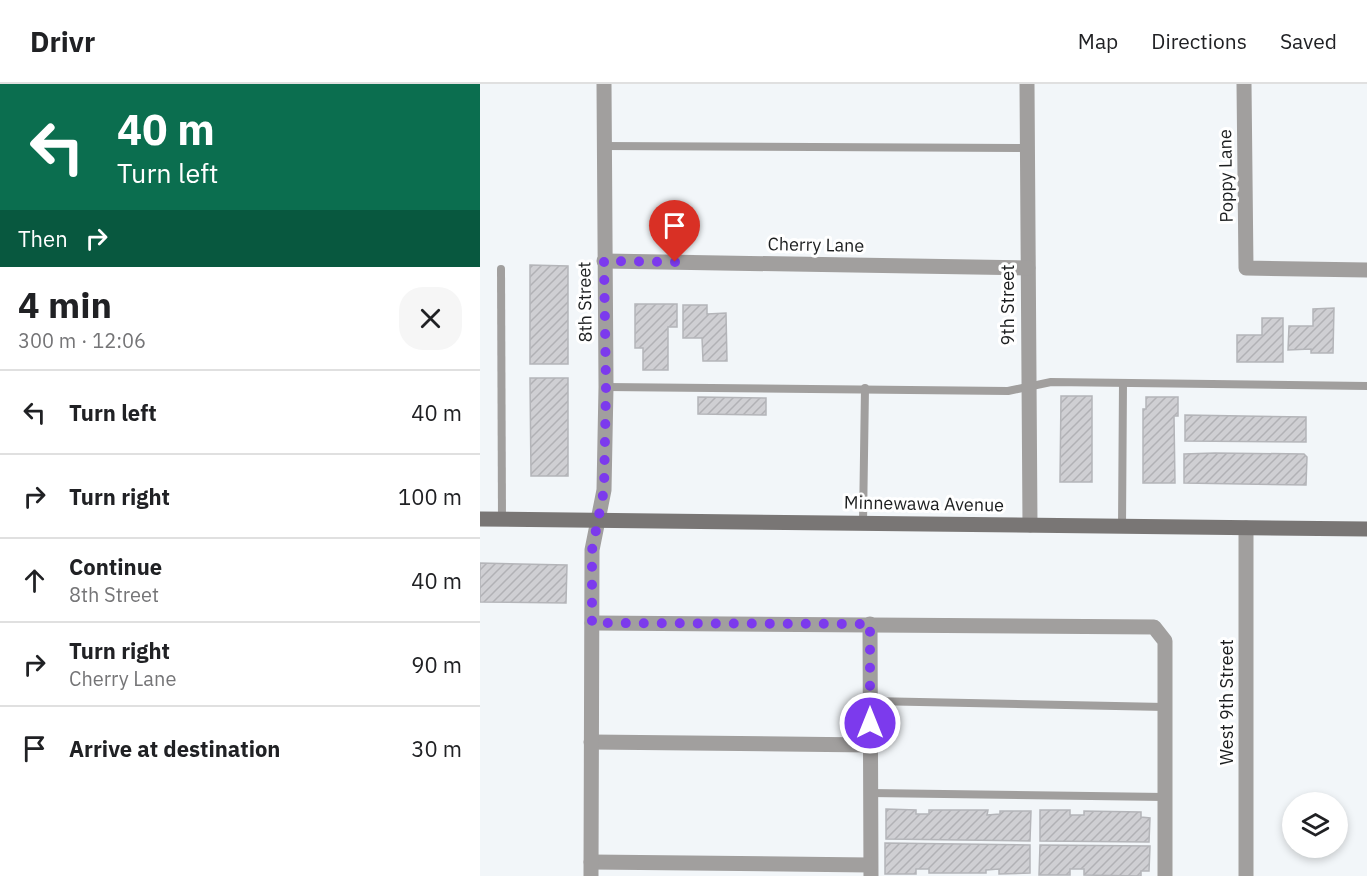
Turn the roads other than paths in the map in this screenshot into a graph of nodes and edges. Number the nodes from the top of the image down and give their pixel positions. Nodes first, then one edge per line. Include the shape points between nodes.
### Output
1 (604, 84) edge
2 (1027, 84) edge
3 (1244, 84) edge
4 (604, 146) junction
5 (1027, 148) junction
6 (604, 261) junction
7 (1028, 267) junction
8 (501, 268) dead end
9 (1367, 270) edge
10 (1123, 383) junction
11 (1367, 386) edge
12 (606, 387) junction
13 (1028, 387) junction
14 (865, 388) junction
15 (480, 519) edge
16 (502, 519) junction
17 (598, 520) junction
18 (863, 523) junction
19 (1030, 525) junction
20 (1122, 526) junction
21 (1246, 528) junction
22 (1367, 529) edge
23 (592, 623) junction
24 (870, 624) junction
25 (870, 701) junction
26 (1165, 707) junction
27 (591, 742) junction
28 (870, 746) junction
29 (870, 793) junction
30 (1165, 797) junction
31 (591, 869) edge
32 (870, 871) edge
33 (1165, 876) edge
34 (1246, 876) edge

1 - 4 street, 8th Street
2 - 5 street, 9th Street
3 - 9 street, Poppy Lane via 1246,267
4 - 5 lane
4 - 6 street, 8th Street
5 - 7 street, 9th Street
6 - 7 street, Cherry Lane
6 - 12 street, 8th Street
7 - 13 street, 9th Street
8 - 16 lane
10 - 11 lane
10 - 13 lane via 1051,382
10 - 20 lane
12 - 14 lane
12 - 17 street, 8th Street via 604,490
13 - 14 lane via 1008,391
13 - 19 street, 9th Street
14 - 18 lane
15 - 16 main road, Minnewawa Avenue
16 - 17 main road, Minnewawa Avenue
17 - 18 main road, Minnewawa Avenue
17 - 23 street, 8th Street via 592,550
18 - 19 main road, Minnewawa Avenue
19 - 20 main road, Minnewawa Avenue
20 - 21 main road, Minnewawa Avenue
21 - 22 main road, Minnewawa Avenue
21 - 34 street, West 9th Street
23 - 24 street
23 - 27 street, 8th Street
24 - 25 street
24 - 26 street via 1154,627 1166,641
25 - 26 lane
25 - 28 street
26 - 30 street
27 - 28 street
27 - 31 street, 8th Street
28 - 29 street
29 - 30 lane
29 - 32 street
30 - 33 street
31 - 32 street

